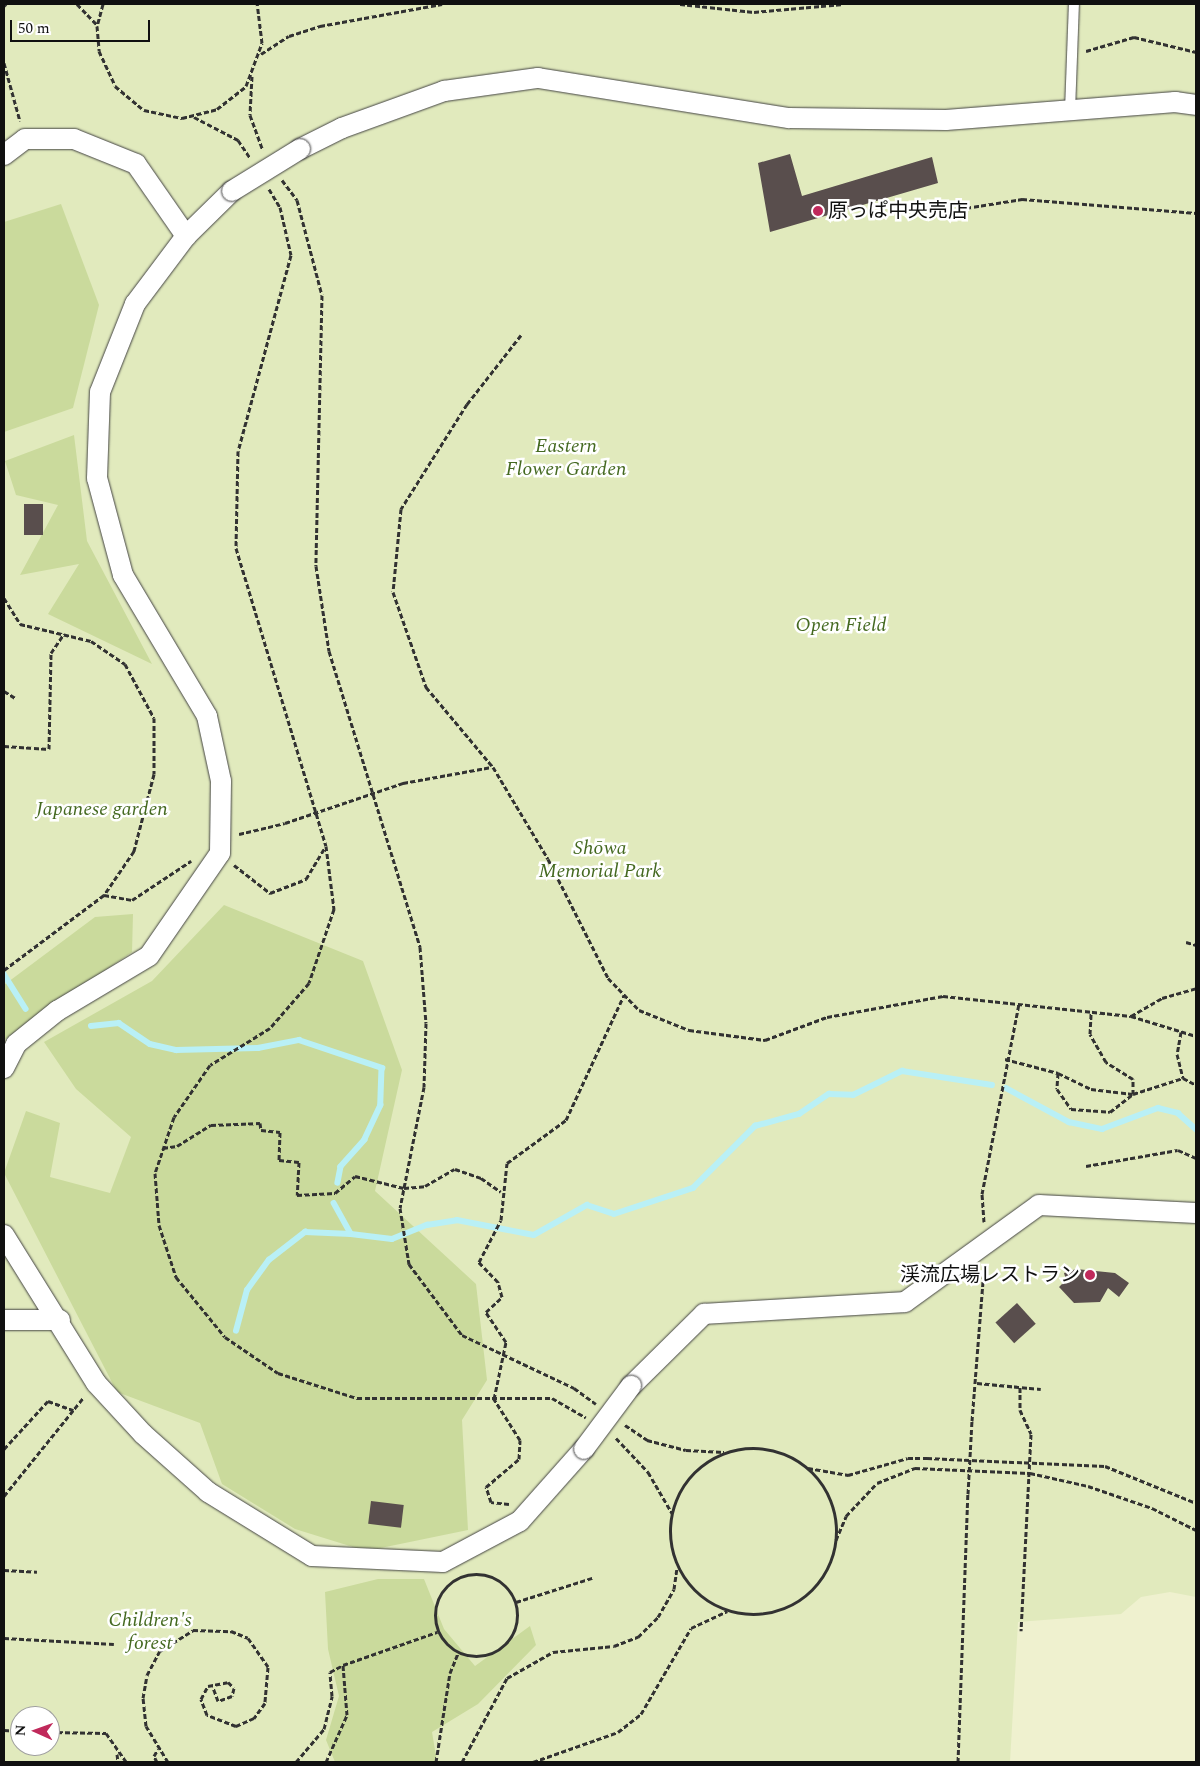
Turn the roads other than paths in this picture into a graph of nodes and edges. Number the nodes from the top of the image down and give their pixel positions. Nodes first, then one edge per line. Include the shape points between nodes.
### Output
1 (1074, 4) edge
2 (1196, 105) edge
3 (1070, 111) junction
4 (4, 155) edge
5 (186, 236) junction
6 (4, 1068) edge
7 (1196, 1213) edge
8 (4, 1235) edge
9 (4, 1320) edge
10 (60, 1320) junction

1 - 3 lane
2 - 3 street via 1175,102
3 - 5 street, bridge via 946,120 789,118 538,78 444,91 342,128 300,150 232,191
4 - 5 street via 24,139 74,138 136,164
5 - 6 street via 135,304 100,392 97,478 123,574 207,716 221,781 218,854 149,956 57,1011 16,1044
7 - 10 street, bridge via 1039,1205 985,1241 905,1302 704,1314 631,1386 584,1449 520,1521 443,1562 312,1556 208,1492 143,1434 96,1383
8 - 10 street
9 - 10 street

